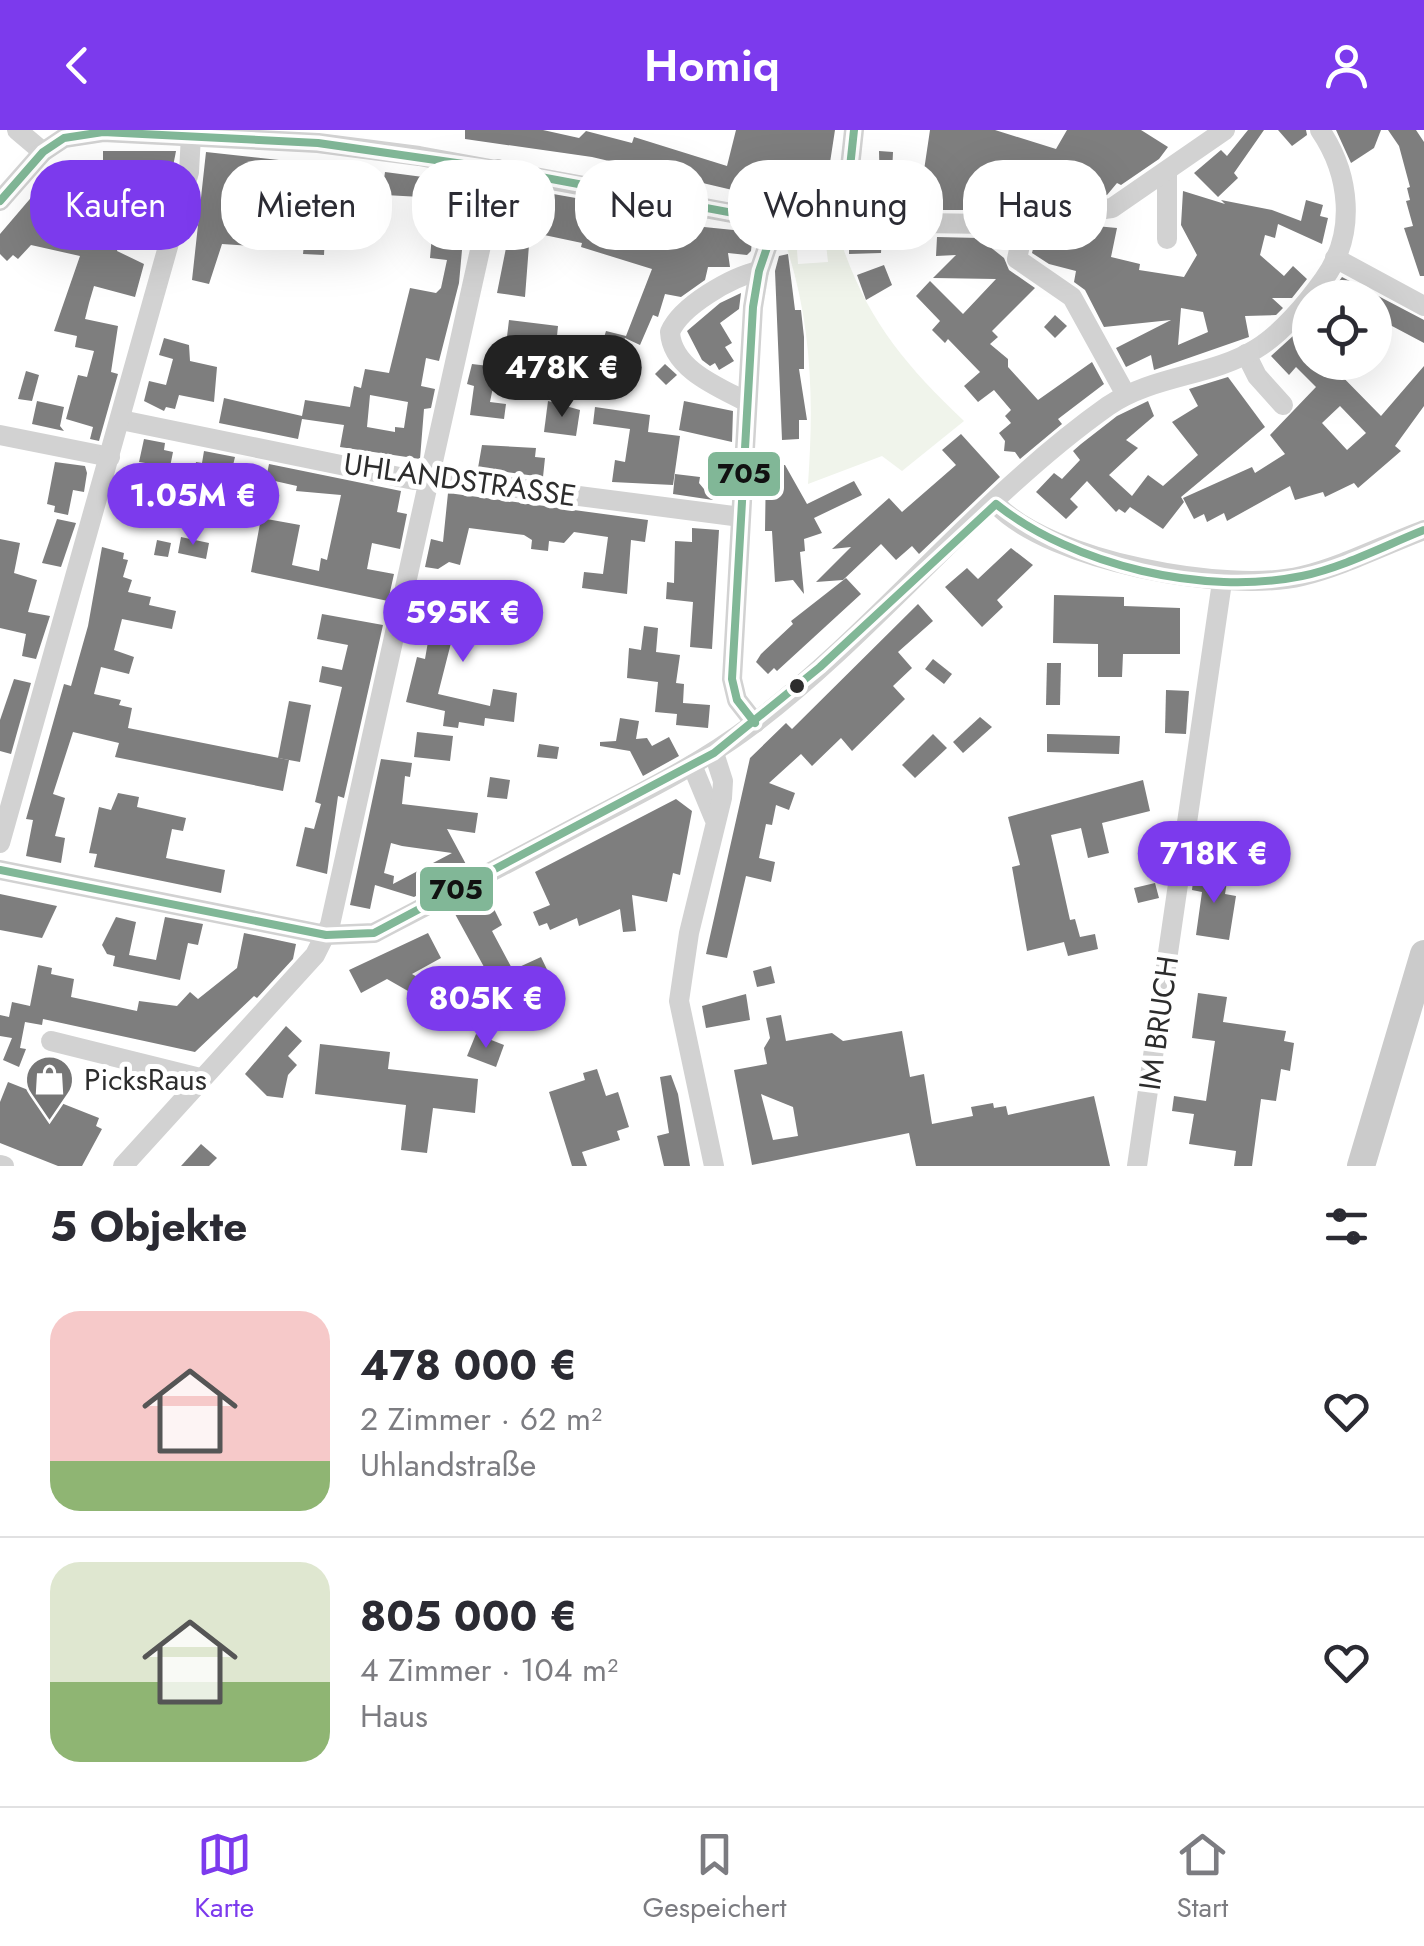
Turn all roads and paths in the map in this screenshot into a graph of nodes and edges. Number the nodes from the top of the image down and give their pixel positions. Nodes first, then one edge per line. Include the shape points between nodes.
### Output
1 (17, 130) edge
2 (854, 130) edge
3 (1225, 130) edge
4 (1320, 130) edge
5 (191, 136) junction
6 (44, 152) junction
7 (436, 160) edge
8 (851, 160) edge
9 (1166, 173) junction
10 (555, 180) edge
11 (0, 201) edge
12 (1107, 209) edge
13 (728, 213) edge
14 (1167, 239) dead end
15 (480, 250) edge
16 (766, 250) edge
17 (1019, 250) edge
18 (1336, 258) junction
19 (758, 271) junction
20 (1424, 306) edge
21 (1246, 354) junction
22 (1126, 395) junction
23 (746, 402) junction
24 (1283, 405) dead end
25 (121, 420) junction
26 (0, 435) edge
27 (110, 458) junction
28 (430, 479) junction
29 (996, 504) junction
30 (742, 517) junction
31 (1424, 530) edge
32 (1222, 582) junction
33 (756, 723) junction
34 (714, 752) junction
35 (692, 765) junction
36 (714, 818) junction
37 (0, 843) edge
38 (0, 870) edge
39 (326, 935) junction
40 (1424, 954) edge
41 (51, 1041) dead end
42 (200, 1078) junction
43 (123, 1166) edge
44 (714, 1166) edge
45 (1137, 1166) edge
46 (1361, 1166) edge

1 - 6 street
2 - 8 street
3 - 9 street
4 - 18 street via 1340,162 1346,190
5 - 6 street via 103,132 64,138
5 - 7 street via 318,143
5 - 25 street via 190,172
6 - 11 street
9 - 12 street
9 - 14 street
10 - 13 street
15 - 28 street
16 - 19 street
17 - 22 street via 1017,260 1072,298
18 - 20 street
18 - 21 street via 1291,317
19 - 23 street
19 - 23 street via 731,282 670,332 683,362
21 - 22 street
21 - 24 street
22 - 29 street
23 - 30 street
25 - 27 street
25 - 28 street, UHLANDSTRASSE
26 - 27 street
27 - 37 street
28 - 30 street, UHLANDSTRASSE
28 - 39 street
29 - 32 street via 1082,552
29 - 33 street
30 - 33 street via 732,679 737,700
31 - 32 street via 1301,576
32 - 45 street, IM BRUCH
33 - 34 street
34 - 35 street
34 - 36 street via 723,782
35 - 36 street
35 - 39 street via 374,933
36 - 44 street via 679,1000
38 - 39 street
39 - 42 street via 312,960
40 - 46 main road
41 - 42 street
42 - 43 street

